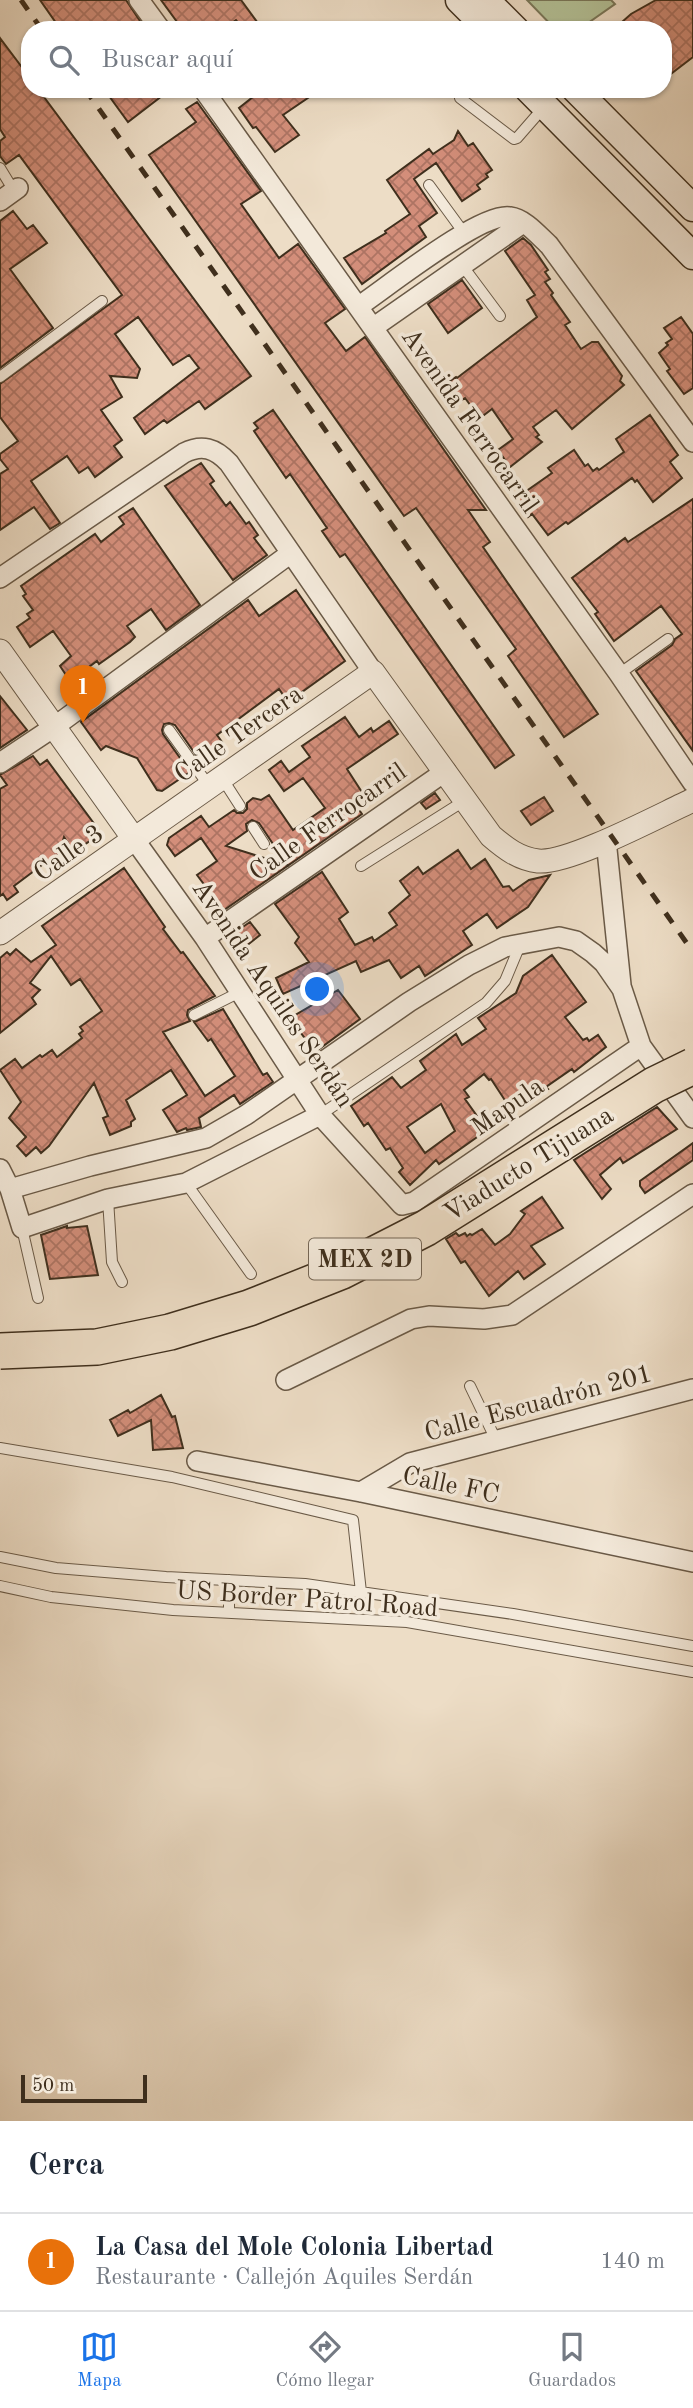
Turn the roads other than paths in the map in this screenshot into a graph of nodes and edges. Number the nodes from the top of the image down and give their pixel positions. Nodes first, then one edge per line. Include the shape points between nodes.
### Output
1 (139, 0) edge
2 (440, 0) edge
3 (459, 0) edge
4 (486, 0) edge
5 (505, 0) edge
6 (154, 21) edge
7 (460, 21) edge
8 (480, 21) edge
9 (507, 21) edge
10 (525, 21) edge
11 (209, 98) edge
12 (460, 98) dead end
13 (538, 98) edge
14 (543, 98) edge
15 (543, 98) edge
16 (584, 98) edge
17 (602, 98) edge
18 (0, 168) edge
19 (429, 185) dead end
20 (693, 190) edge
21 (11, 193) edge
22 (693, 208) edge
23 (523, 223) junction
24 (693, 232) edge
25 (464, 233) junction
26 (693, 256) edge
27 (462, 265) junction
28 (102, 301) dead end
29 (359, 306) junction
30 (500, 316) dead end
31 (374, 327) junction
32 (0, 377) edge
33 (693, 442) edge
34 (291, 553) junction
35 (0, 578) edge
36 (668, 639) dead end
37 (0, 651) edge
38 (373, 672) junction
39 (619, 674) junction
40 (54, 727) junction
41 (169, 730) dead end
42 (0, 763) edge
43 (446, 771) junction
44 (216, 782) junction
45 (693, 783) edge
46 (466, 800) junction
47 (693, 800) edge
48 (240, 806) dead end
49 (253, 827) dead end
50 (134, 839) junction
51 (606, 840) junction
52 (264, 844) dead end
53 (362, 866) dead end
54 (0, 933) edge
55 (205, 938) junction
56 (520, 944) junction
57 (622, 989) junction
58 (240, 992) junction
59 (194, 1015) dead end
60 (641, 1046) junction
61 (693, 1057) edge
62 (693, 1066) edge
63 (297, 1080) junction
64 (320, 1115) junction
65 (693, 1118) edge
66 (0, 1170) edge
67 (186, 1183) junction
68 (693, 1194) edge
69 (108, 1199) junction
70 (402, 1205) joint
71 (17, 1210) junction
72 (251, 1274) dead end
73 (122, 1282) dead end
74 (38, 1298) dead end
75 (0, 1338) edge
76 (0, 1351) edge
77 (286, 1380) dead end
78 (470, 1385) dead end
79 (693, 1389) edge
80 (496, 1440) junction
81 (0, 1448) edge
82 (197, 1461) dead end
83 (361, 1492) junction
84 (0, 1557) edge
85 (693, 1562) edge
86 (229, 1580) junction
87 (0, 1586) edge
88 (361, 1592) junction
89 (229, 1613) junction
90 (693, 1646) edge
91 (693, 1672) edge

1 - 6 street
2 - 7 main road
3 - 8 main road
4 - 9 main road
5 - 10 main road
11 - 29 street, Avenida Ferrocarril
12 - 13 lane via 514,139
14 - 24 main road
15 - 26 main road
16 - 22 main road
17 - 20 main road
18 - 21 lane
19 - 25 lane
23 - 25 street via 496,217
23 - 27 street
23 - 33 street via 549,245
25 - 29 street
27 - 30 lane
27 - 31 street
28 - 32 lane
29 - 31 street, Avenida Ferrocarril
31 - 39 street, Avenida Ferrocarril
34 - 35 street via 229,463 213,449 202,447 184,453
34 - 38 street
34 - 40 street
36 - 39 lane
37 - 40 street
38 - 43 street
38 - 44 street, Calle Tercera
39 - 45 street, Avenida Ferrocarril
40 - 42 street
40 - 50 street
41 - 44 lane
43 - 46 street
43 - 55 street, Calle Ferrocarril
44 - 48 lane
44 - 50 street, Calle Tercera
46 - 51 street via 492,836 514,853 540,861
46 - 53 lane
47 - 51 street
49 - 52 lane
50 - 54 street, Calle 3
50 - 55 street, Avenida Aquiles Serdán
51 - 57 street
55 - 58 street, Avenida Aquiles Serdán
56 - 57 street via 559,937 576,941 604,963
56 - 63 street via 469,965
56 - 64 lane via 505,981 486,1003
57 - 60 street
58 - 59 lane
58 - 63 street, Avenida Aquiles Serdán
60 - 65 street
60 - 70 street, Mapula via 415,1202
61 - 75 highway, Viaducto Tijuana / MEX 2D via 581,1118 433,1212 302,1270 185,1315 72,1336
62 - 76 highway, Viaducto Tijuana / MEX 2D, bridge via 654,1085 426,1227 342,1271 250,1308 170,1332 97,1347
63 - 64 street, Avenida Aquiles Serdán
63 - 71 street via 206,1138 90,1166
64 - 67 street
64 - 70 street, Avenida Aquiles Serdán
66 - 71 street
67 - 69 street
67 - 72 lane
68 - 77 street via 512,1315 411,1320
69 - 71 street
69 - 73 lane via 112,1262
71 - 74 lane
78 - 80 lane
79 - 80 street, Calle Escuadrón 201
80 - 83 street, Calle Escuadrón 201 via 410,1463
81 - 88 lane via 172,1478 353,1520
82 - 83 street, Calle FC
83 - 85 street, Calle FC
84 - 86 lane via 56,1568
86 - 88 lane
86 - 89 lane
87 - 89 lane, US Border Patrol Road via 51,1597
88 - 90 lane
89 - 91 lane, US Border Patrol Road via 407,1622

